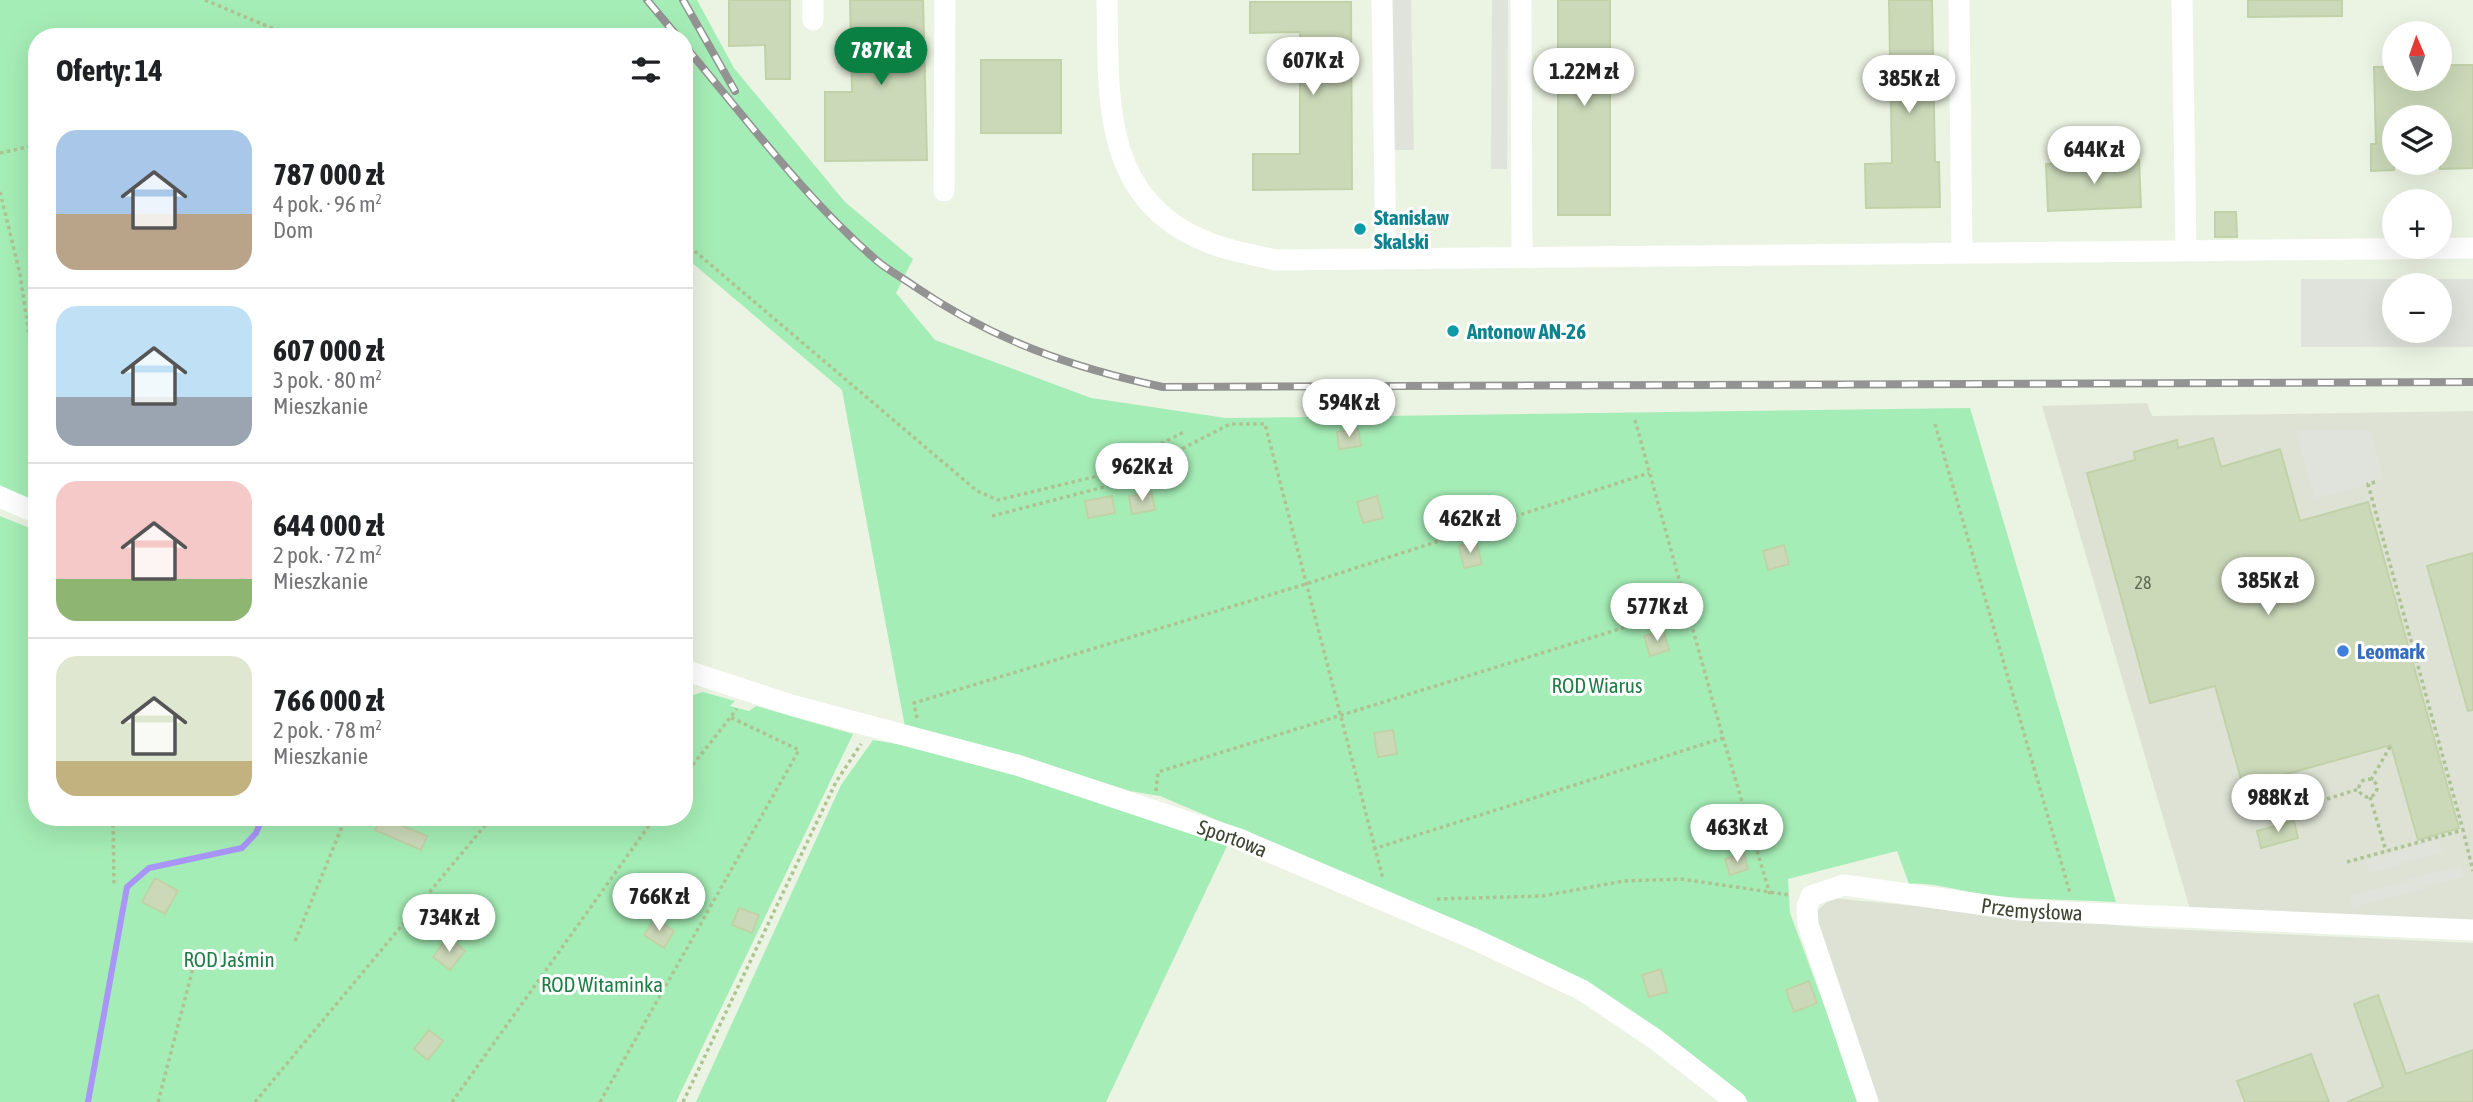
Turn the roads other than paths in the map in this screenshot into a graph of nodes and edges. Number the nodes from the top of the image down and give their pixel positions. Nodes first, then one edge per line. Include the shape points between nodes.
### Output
1 (945, 0) edge
2 (1107, 0) edge
3 (1382, 0) edge
4 (1521, 0) edge
5 (1959, 0) edge
6 (2182, 0) edge
7 (944, 191) dead end
8 (2473, 248) edge
9 (2186, 250) junction
10 (1962, 251) junction
11 (1522, 255) junction
12 (1386, 257) junction
13 (0, 497) edge
14 (28, 509) edge
15 (693, 673) edge
16 (2473, 930) edge
17 (1736, 1102) edge
18 (1868, 1102) edge

1 - 7 street
2 - 12 street via 1115,139 1140,191 1156,210 1197,238 1265,257
3 - 12 street
4 - 11 street
5 - 10 street
6 - 9 street
8 - 9 street
9 - 10 street
10 - 11 street
11 - 12 street
13 - 14 street
15 - 17 street, Sportowa via 791,705 1017,765 1215,830 1474,939 1582,990
16 - 18 street, Przemysłowa via 2020,910 1859,886 1830,887 1811,896 1808,924

